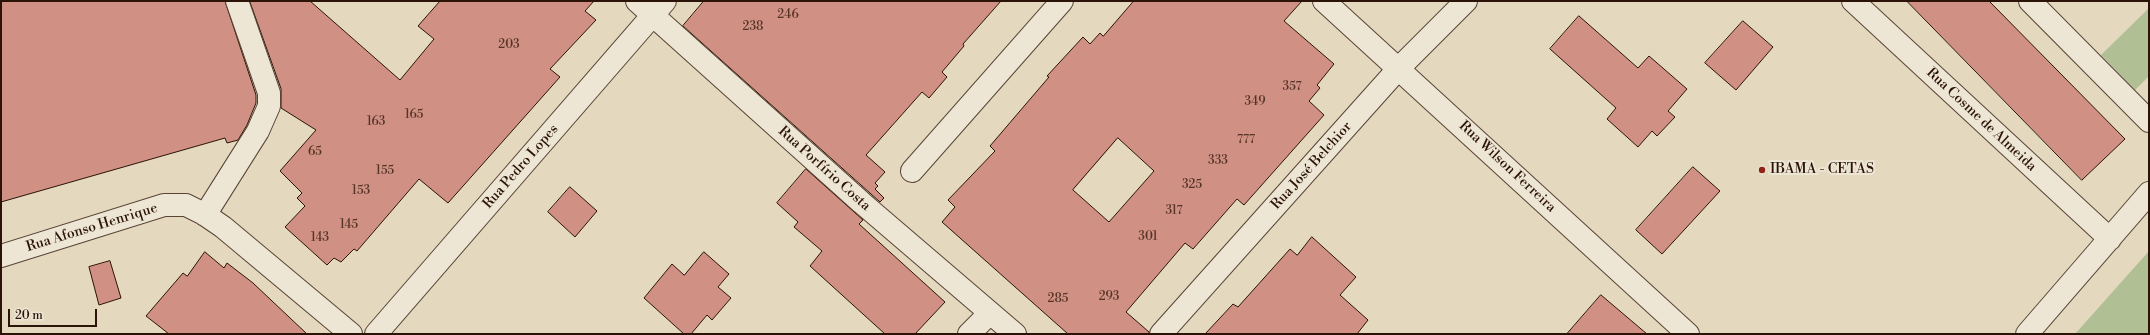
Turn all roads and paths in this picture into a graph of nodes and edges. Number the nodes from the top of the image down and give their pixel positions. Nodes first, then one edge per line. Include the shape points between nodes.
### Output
1 (237, 1) edge
2 (637, 1) edge
3 (1062, 1) edge
4 (1324, 1) edge
5 (1466, 1) edge
6 (1853, 1) edge
7 (2030, 1) edge
8 (659, 8) edge
9 (1399, 68) junction
10 (2149, 121) edge
11 (912, 171) dead end
12 (2149, 193) edge
13 (205, 215) junction
14 (2110, 239) junction
15 (1, 256) edge
16 (990, 313) junction
17 (350, 334) edge
18 (376, 334) edge
19 (969, 334) edge
20 (1014, 334) edge
21 (1161, 334) edge
22 (1688, 334) edge
23 (2027, 334) edge

1 - 13 street via 269,93 269,106 258,131
2 - 8 street, Rua Porfírio Costa
3 - 11 street
4 - 9 street, Rua Wilson Ferreira
5 - 9 street, Rua José Belchior
6 - 14 street, Rua Cosme de Almeida
7 - 10 street
8 - 16 street, Rua Porfírio Costa via 862,203
8 - 18 street, Rua Pedro Lopes
9 - 21 street, Rua José Belchior
9 - 22 street, Rua Wilson Ferreira
12 - 14 street
13 - 15 street, Rua Afonso Henrique via 186,205 164,205
13 - 17 street, Rua Afonso Henrique via 223,227
14 - 23 street
16 - 19 street
16 - 20 street, Rua Porfírio Costa

